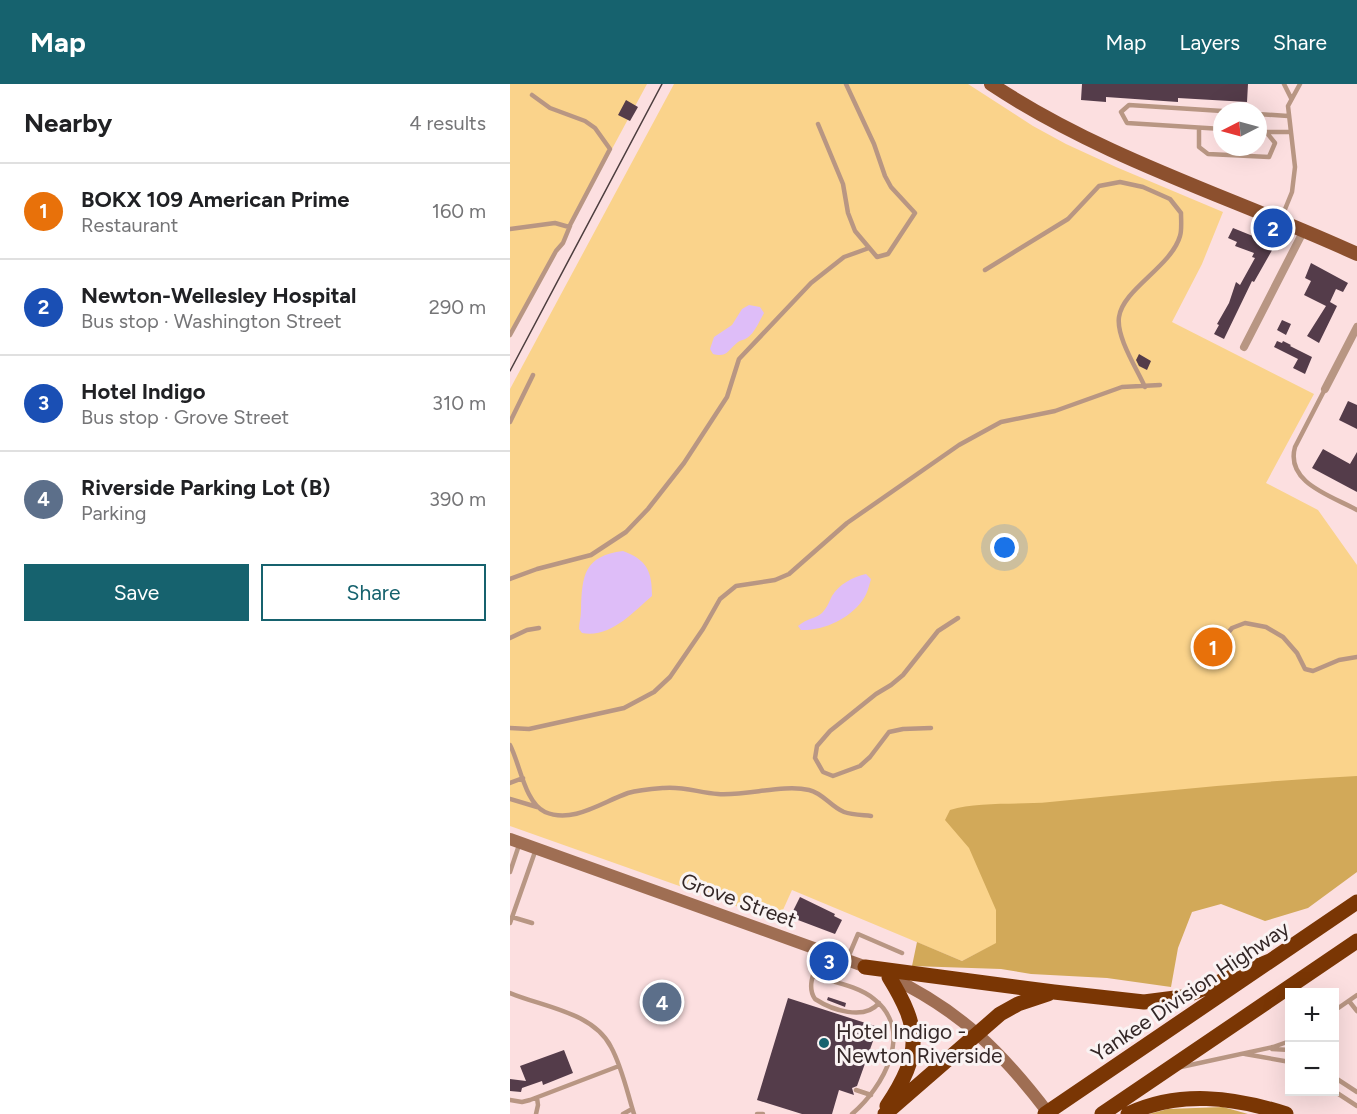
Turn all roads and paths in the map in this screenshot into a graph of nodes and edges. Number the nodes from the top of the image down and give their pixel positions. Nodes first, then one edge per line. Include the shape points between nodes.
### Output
1 (846, 84) edge
2 (991, 84) edge
3 (1284, 84) edge
4 (1299, 84) edge
5 (532, 94) dead end
6 (1291, 98) junction
7 (1213, 110) edge
8 (1267, 115) edge
9 (1288, 116) junction
10 (818, 124) dead end
11 (1199, 128) junction
12 (1213, 129) edge
13 (1267, 132) edge
14 (1291, 132) junction
15 (1267, 133) edge
16 (1213, 154) edge
17 (1249, 156) edge
18 (1281, 220) junction
19 (570, 226) junction
20 (510, 229) edge
21 (1304, 230) junction
22 (869, 248) junction
23 (1357, 254) edge
24 (985, 270) dead end
25 (1357, 327) edge
26 (510, 335) edge
27 (1353, 344) edge
28 (1244, 347) dead end
29 (533, 375) dead end
30 (1160, 385) dead end
31 (1145, 387) junction
32 (1325, 389) joint
33 (510, 422) edge
34 (1357, 510) edge
35 (510, 579) edge
36 (958, 618) dead end
37 (539, 628) dead end
38 (510, 638) edge
39 (1224, 656) dead end
40 (1357, 657) edge
41 (510, 728) edge
42 (931, 728) dead end
43 (510, 745) edge
44 (523, 778) junction
45 (510, 783) edge
46 (510, 799) edge
47 (537, 807) junction
48 (871, 816) dead end
49 (515, 841) edge
50 (536, 848) junction
51 (510, 872) edge
52 (1357, 902) edge
53 (512, 916) junction
54 (510, 923) edge
55 (532, 923) dead end
56 (1357, 941) edge
57 (822, 950) junction
58 (902, 953) dead end
59 (847, 960) junction
60 (1270, 962) junction
61 (865, 966) junction
62 (814, 975) junction
63 (889, 977) junction
64 (510, 993) edge
65 (1054, 993) junction
66 (1357, 995) edge
67 (1349, 1001) junction
68 (879, 1003) junction
69 (1339, 1008) edge
70 (1357, 1011) edge
71 (977, 1033) junction
72 (1287, 1042) edge
73 (1263, 1049) junction
74 (1285, 1050) edge
75 (1242, 1054) junction
76 (1285, 1061) edge
77 (619, 1066) junction
78 (1167, 1071) junction
79 (1339, 1080) edge
80 (856, 1090) dead end
81 (1357, 1092) edge
82 (1339, 1094) edge
83 (871, 1095) junction
84 (537, 1098) junction
85 (510, 1100) edge
86 (1357, 1106) edge
87 (633, 1112) edge
88 (536, 1114) edge
89 (623, 1114) edge
90 (757, 1114) edge
91 (763, 1114) edge
92 (852, 1114) edge
93 (883, 1114) edge
94 (1047, 1114) edge
95 (1102, 1114) edge
96 (1128, 1114) edge
97 (1286, 1114) edge

1 - 22 lane via 885,177 915,213 888,254 877,257
2 - 18 main road via 1106,147
3 - 6 lane
4 - 6 lane
5 - 19 lane via 550,108 596,128 610,149
6 - 9 lane
7 - 11 lane via 1129,105 1121,112 1127,123
8 - 9 lane
9 - 14 lane
10 - 22 lane via 843,184 855,231
11 - 12 lane
11 - 16 lane via 1199,147
13 - 14 lane
14 - 18 lane via 1294,175
15 - 17 lane via 1275,143 1269,157
18 - 21 main road
19 - 20 lane via 555,223
19 - 26 lane
21 - 23 main road
21 - 28 street
22 - 35 lane via 844,257 811,283 739,359 728,397 684,463 626,532 591,555
24 - 31 lane via 1068,219 1099,186 1120,182 1170,199 1181,213 1180,236 1167,260 1127,299 1119,317 1121,334
25 - 27 street
27 - 32 street
29 - 33 lane
30 - 31 lane
31 - 41 lane via 1122,387 1055,411 1001,422 959,445 847,523 789,574 735,586 720,599 670,677 654,692 624,708 529,729
32 - 34 lane via 1295,447 1294,467 1304,481
36 - 42 lane via 938,631 903,675 830,731 817,746 815,758 823,772 833,776 860,766 889,732
37 - 38 lane
39 - 40 lane via 1228,633 1245,623 1266,627 1283,637 1297,652 1305,669 1313,672
43 - 44 lane
44 - 45 lane
44 - 47 lane
46 - 47 lane
47 - 48 lane via 557,814 583,812 630,793 667,788 717,794 794,788 812,790 842,811
49 - 50 main road, Grove Street
49 - 51 lane
50 - 53 lane
50 - 57 main road, Grove Street
52 - 60 highway, Yankee Division Highway
53 - 54 lane
53 - 55 lane
56 - 78 highway
57 - 59 main road, Grove Street
57 - 62 lane
58 - 59 lane via 858,934
59 - 61 main road, Grove Street
60 - 65 highway via 1166,1001
60 - 94 highway, Yankee Division Highway
61 - 63 main road, Grove Street
61 - 65 highway
62 - 68 lane via 865,993
62 - 68 lane via 811,993 821,1003 856,1014
63 - 71 main road, Grove Street via 944,1007
63 - 93 highway via 909,1013 913,1046 904,1077
64 - 77 lane via 588,1023 610,1045
65 - 71 highway via 1011,1007
66 - 67 lane
67 - 69 lane
67 - 70 lane
68 - 83 lane via 890,1020 893,1043
71 - 93 highway
71 - 94 main road, Grove Street via 1025,1082
72 - 73 lane
73 - 74 lane
73 - 75 lane
75 - 76 lane
75 - 78 lane
77 - 84 lane
77 - 87 lane
78 - 95 highway
79 - 81 lane
80 - 83 lane
82 - 86 lane
83 - 92 lane
84 - 85 lane
84 - 88 lane
87 - 89 lane
90 - 91 lane
96 - 97 highway via 1160,1103 1202,1099 1240,1101

